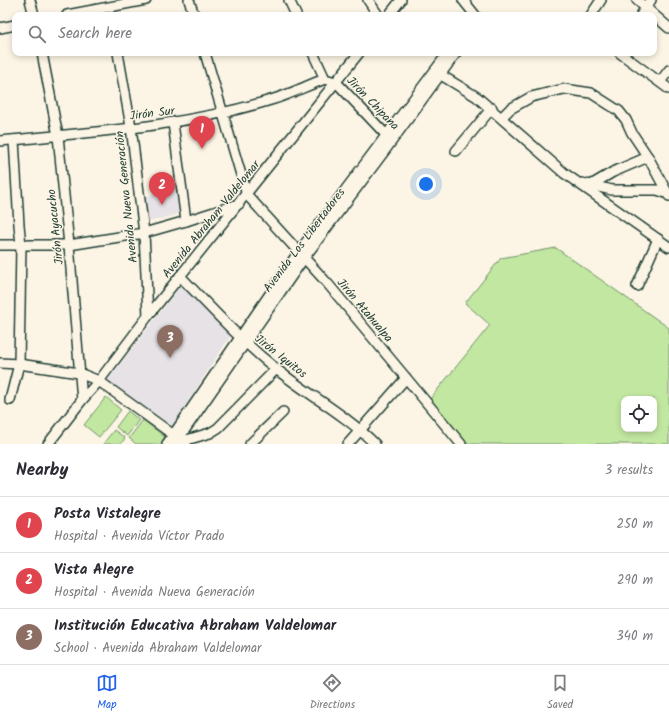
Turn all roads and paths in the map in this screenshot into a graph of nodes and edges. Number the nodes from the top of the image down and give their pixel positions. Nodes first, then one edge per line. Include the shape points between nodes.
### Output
1 (30, 0) edge
2 (146, 0) edge
3 (189, 0) edge
4 (289, 0) edge
5 (368, 0) edge
6 (401, 0) edge
7 (463, 0) edge
8 (601, 0) edge
9 (637, 0) edge
10 (110, 7) edge
11 (646, 8) edge
12 (33, 12) edge
13 (83, 12) edge
14 (193, 12) edge
15 (295, 12) edge
16 (376, 12) edge
17 (391, 12) edge
18 (472, 12) edge
19 (594, 12) edge
20 (657, 18) edge
21 (12, 26) edge
22 (0, 28) edge
23 (669, 28) edge
24 (43, 56) edge
25 (119, 56) edge
26 (206, 56) edge
27 (314, 56) edge
28 (357, 56) edge
29 (446, 56) edge
30 (453, 56) edge
31 (624, 56) edge
32 (669, 70) edge
33 (438, 73) junction
34 (325, 78) junction
35 (336, 82) junction
36 (660, 82) junction
37 (669, 89) edge
38 (492, 108) junction
39 (223, 113) junction
40 (502, 117) junction
41 (173, 123) junction
42 (131, 127) junction
43 (58, 136) junction
44 (389, 138) junction
45 (14, 140) junction
46 (0, 142) edge
47 (456, 151) dead end
48 (648, 157) junction
49 (573, 180) junction
50 (591, 185) junction
51 (246, 195) junction
52 (668, 195) edge
53 (239, 204) junction
54 (186, 221) junction
55 (144, 233) junction
56 (658, 239) junction
57 (0, 245) edge
58 (21, 245) junction
59 (69, 245) junction
60 (669, 247) edge
61 (301, 255) junction
62 (180, 276) junction
63 (637, 286) dead end
64 (148, 316) junction
65 (242, 340) junction
66 (0, 363) edge
67 (19, 364) junction
68 (276, 369) junction
69 (79, 373) junction
70 (406, 378) junction
71 (99, 381) junction
72 (10, 400) dead end
73 (82, 400) junction
74 (283, 412) dead end
75 (360, 430) junction
76 (179, 440) edge
77 (48, 444) edge
78 (167, 444) edge
79 (250, 444) edge
80 (348, 444) edge
81 (375, 444) edge
82 (462, 444) edge

1 - 12 street
2 - 10 street
3 - 14 street
4 - 15 street
5 - 16 street
6 - 17 street
7 - 18 street
8 - 19 street
9 - 11 street
10 - 13 street
20 - 23 street
21 - 22 street
24 - 43 street, Jirón Ayacucho
25 - 42 street, Avenida Nueva Generación
26 - 39 street
27 - 34 street
28 - 35 street, Avenida Abraham Valdelomar
29 - 33 street, Avenida Los Libertadores
30 - 33 street, Avenida Los Libertadores
31 - 36 street
32 - 36 street
33 - 38 street
33 - 44 street, Avenida Los Libertadores
34 - 35 street
34 - 39 street, Jirón Sur via 275,99
35 - 44 street, Jirón Chipana
35 - 51 street, Avenida Abraham Valdelomar
36 - 37 street
38 - 40 street
38 - 47 street
39 - 41 street, Jirón Sur
39 - 51 street
40 - 48 street via 510,109 531,97 564,89 591,93 619,111
40 - 49 street
41 - 42 street, Jirón Sur
41 - 54 street
42 - 43 street, Jirón Sur
42 - 55 street, Avenida Nueva Generación
43 - 45 street, Jirón Sur
43 - 59 street, Jirón Ayacucho
44 - 61 street, Avenida Los Libertadores
45 - 46 street, Jirón Sur
45 - 58 street
48 - 50 street
48 - 52 street
49 - 50 street
49 - 56 street
50 - 52 street via 612,190 657,190
51 - 53 street, Avenida Abraham Valdelomar
51 - 61 street, Jirón Atahualpa
53 - 54 street
53 - 62 street, Avenida Abraham Valdelomar
54 - 55 street
55 - 59 street
55 - 64 street, Avenida Nueva Generación
56 - 60 street
56 - 63 street
57 - 58 street
58 - 59 street
58 - 67 street
59 - 69 street, Jirón Ayacucho
61 - 65 street, Avenida Los Libertadores
61 - 70 street, Jirón Atahualpa
62 - 64 street, Avenida Abraham Valdelomar
62 - 65 street, Jirón Iquitos
64 - 71 street, Avenida Abraham Valdelomar
65 - 68 street, Jirón Iquitos
65 - 76 street, Avenida Los Libertadores
66 - 67 street
67 - 69 street
67 - 72 street
68 - 75 street, Jirón Iquitos
68 - 76 street via 218,428 210,433
69 - 71 street
69 - 73 street, Jirón Ayacucho
70 - 75 street
70 - 82 street, Jirón Atahualpa
71 - 73 street, Avenida Abraham Valdelomar
71 - 76 street
73 - 77 street, Avenida Abraham Valdelomar
74 - 79 street
75 - 80 street
75 - 81 street, Jirón Iquitos
76 - 78 street, Avenida Los Libertadores

